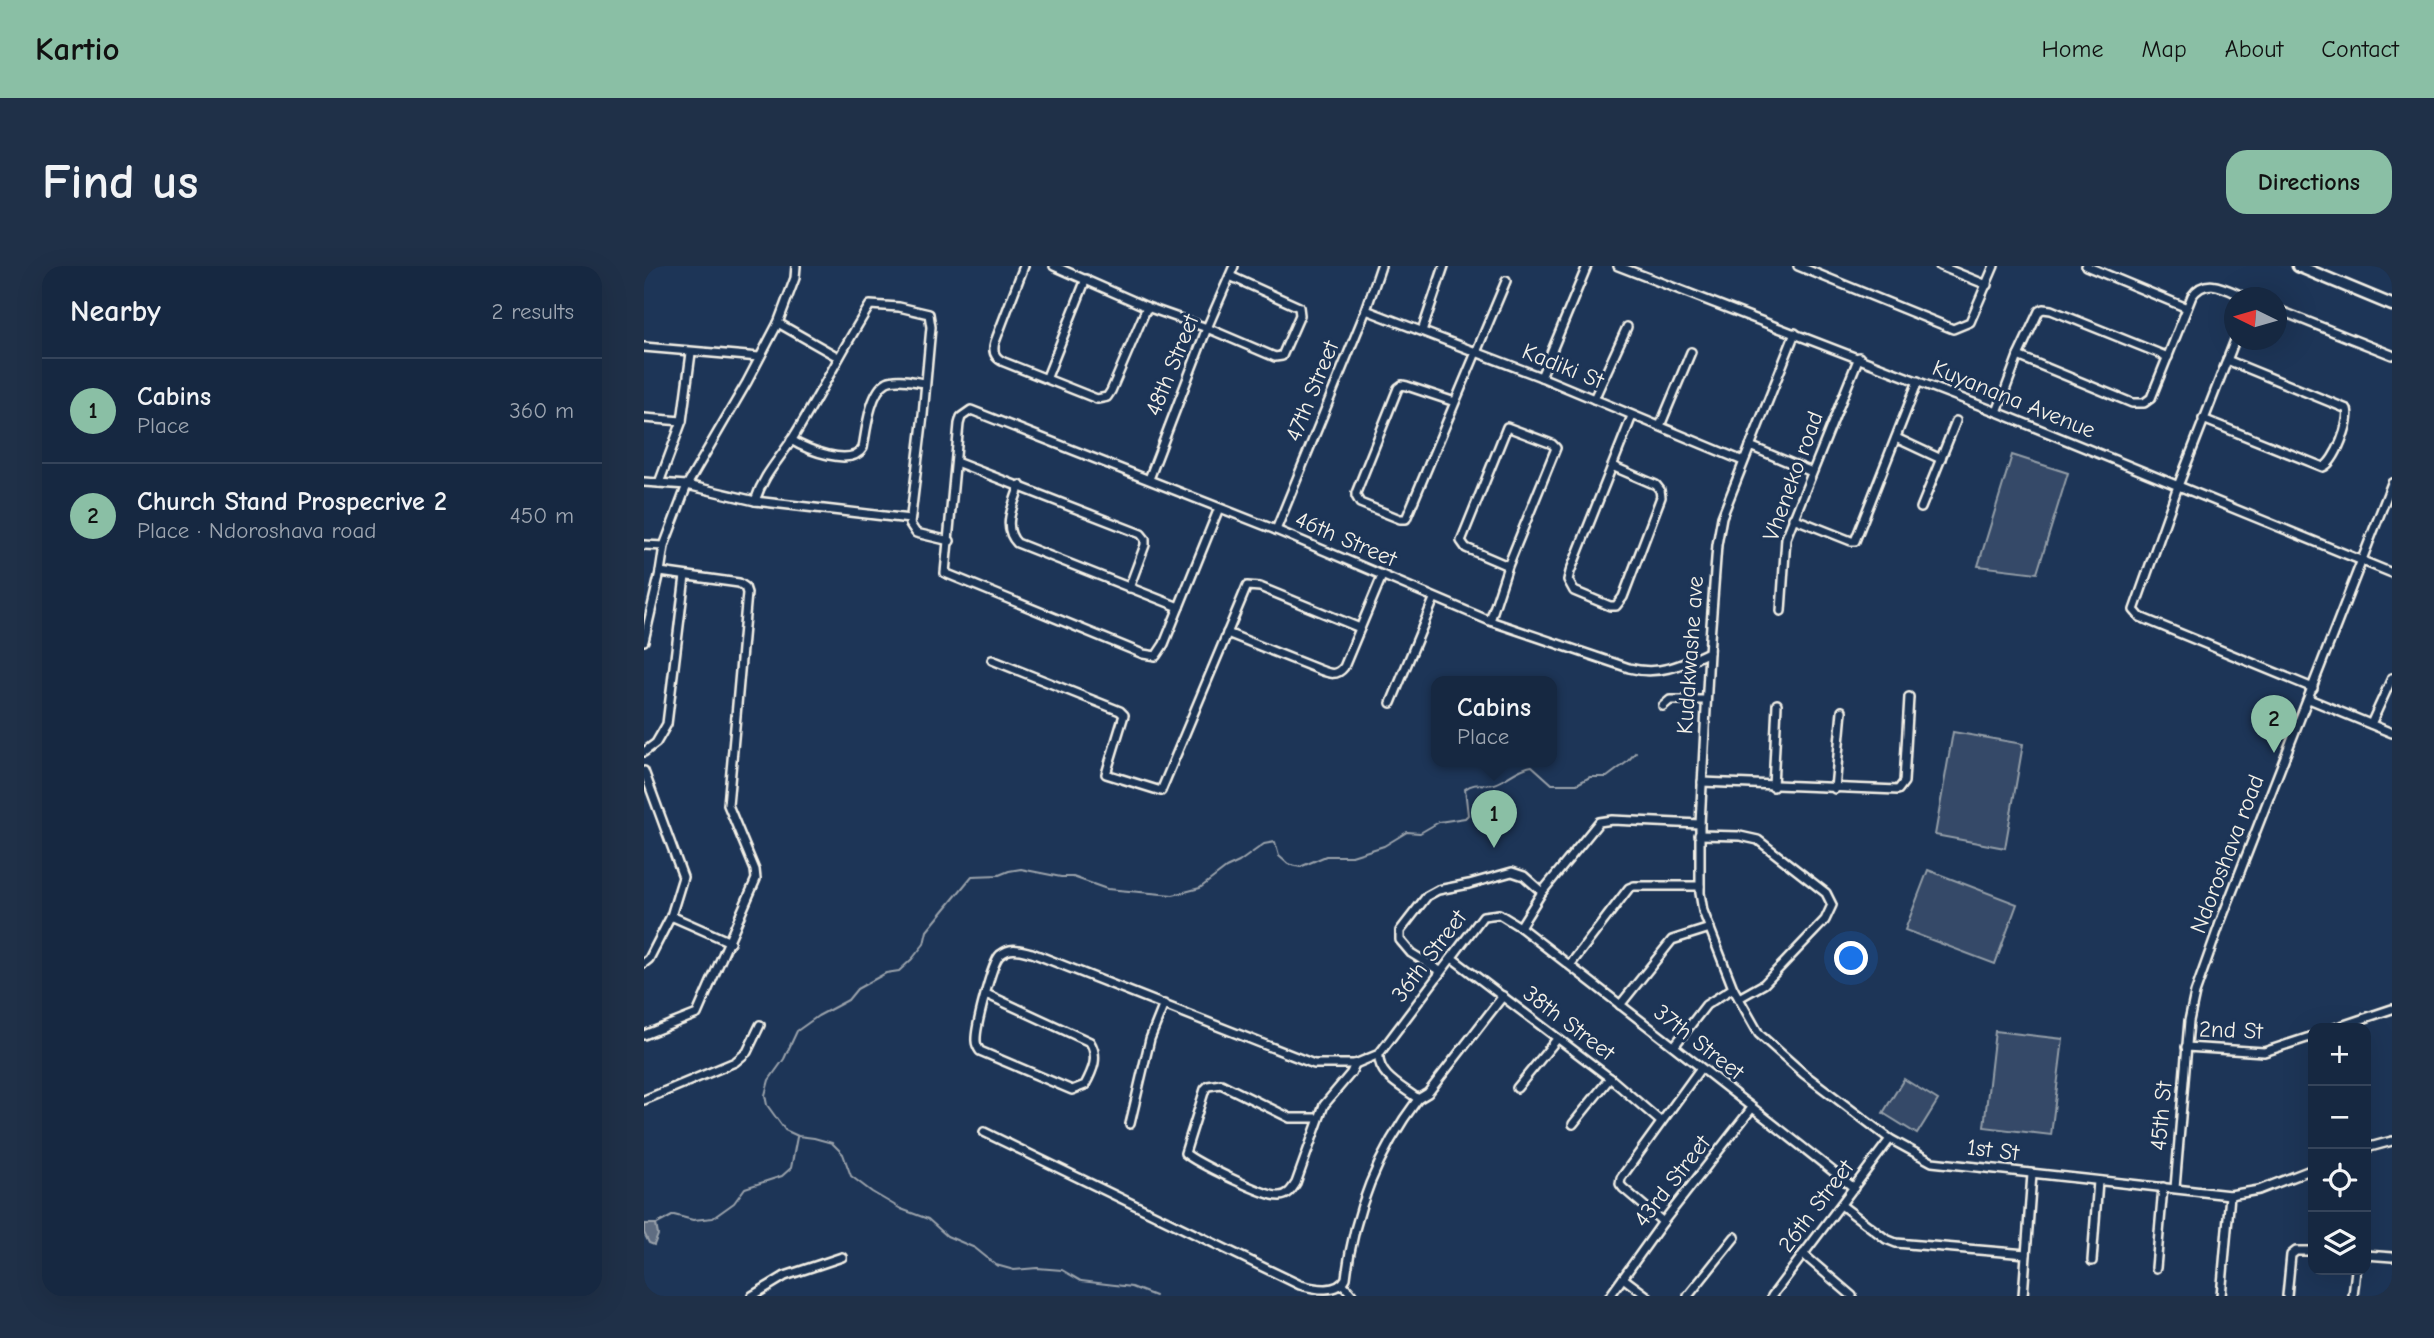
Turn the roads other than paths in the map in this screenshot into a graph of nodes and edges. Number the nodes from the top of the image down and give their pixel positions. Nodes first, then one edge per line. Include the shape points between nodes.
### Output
1 (796, 266) edge
2 (1024, 266) edge
3 (1054, 266) edge
4 (1234, 266) edge
5 (1381, 266) edge
6 (1444, 266) edge
7 (1587, 266) edge
8 (1619, 266) edge
9 (1798, 266) edge
10 (1940, 266) edge
11 (1994, 266) edge
12 (2086, 266) edge
13 (2298, 266) edge
14 (1230, 276) junction
15 (1086, 279) junction
16 (1506, 281) dead end
17 (1987, 285) junction
18 (2224, 289) edge
19 (2392, 305) edge
20 (1147, 307) junction
21 (2187, 308) junction
22 (1366, 310) junction
23 (2287, 313) edge
24 (778, 323) junction
25 (1627, 327) dead end
26 (1207, 328) junction
27 (1422, 331) junction
28 (1795, 333) junction
29 (644, 347) edge
30 (2231, 350) edge
31 (1476, 352) junction
32 (1691, 352) dead end
33 (691, 353) junction
34 (2392, 355) edge
35 (2018, 356) junction
36 (759, 357) junction
37 (838, 357) junction
38 (1859, 357) junction
39 (2168, 357) junction
40 (2227, 360) junction
41 (1047, 377) junction
42 (1541, 377) junction
43 (1918, 382) junction
44 (925, 383) junction
45 (1594, 399) junction
46 (1455, 402) junction
47 (1997, 412) junction
48 (1632, 416) junction
49 (644, 418) edge
50 (2203, 419) junction
51 (682, 421) junction
52 (1956, 421) dead end
53 (1660, 426) junction
54 (1896, 438) junction
55 (791, 440) junction
56 (1750, 446) junction
57 (1941, 459) junction
58 (1743, 461) junction
59 (957, 462) junction
60 (1612, 466) junction
61 (1812, 472) junction
62 (1149, 479) junction
63 (644, 482) edge
64 (659, 483) junction
65 (2392, 484) edge
66 (687, 485) junction
67 (1020, 485) junction
68 (2178, 486) junction
69 (2390, 494) edge
70 (755, 501) junction
71 (1219, 508) junction
72 (1921, 508) dead end
73 (1793, 517) junction
74 (910, 519) junction
75 (1276, 530) junction
76 (950, 541) junction
77 (644, 545) edge
78 (664, 546) junction
79 (2362, 561) junction
80 (1508, 566) junction
81 (660, 572) junction
82 (2392, 573) edge
83 (685, 576) junction
84 (1382, 576) junction
85 (1129, 588) junction
86 (1434, 599) junction
87 (1179, 607) junction
88 (1781, 611) dead end
89 (1490, 621) junction
90 (1360, 628) junction
91 (1227, 633) junction
92 (644, 641) edge
93 (1709, 652) junction
94 (992, 660) dead end
95 (2392, 678) edge
96 (2313, 688) junction
97 (1909, 697) dead end
98 (2309, 699) junction
99 (1706, 700) junction
100 (1391, 703) dead end
101 (1777, 704) dead end
102 (1662, 706) dead end
103 (1842, 711) dead end
104 (2371, 724) junction
105 (2392, 733) edge
106 (644, 752) edge
107 (644, 771) edge
108 (1702, 782) junction
109 (1773, 787) junction
110 (1835, 789) junction
111 (1700, 824) junction
112 (1699, 835) junction
113 (1700, 886) junction
114 (1542, 892) junction
115 (671, 916) junction
116 (1520, 927) junction
117 (1710, 928) junction
118 (730, 942) junction
119 (1452, 958) junction
120 (644, 963) edge
121 (1570, 965) junction
122 (1440, 971) junction
123 (1733, 988) junction
124 (986, 994) junction
125 (1503, 996) junction
126 (1739, 998) junction
127 (1164, 1004) junction
128 (1620, 1005) junction
129 (2392, 1009) edge
130 (2350, 1023) edge
131 (760, 1025) dead end
132 (644, 1035) edge
133 (1557, 1038) junction
134 (2308, 1038) edge
135 (1675, 1045) junction
136 (2186, 1047) junction
137 (1379, 1054) junction
138 (1355, 1064) junction
139 (1700, 1069) junction
140 (1610, 1078) junction
141 (1517, 1088) dead end
142 (1418, 1099) junction
143 (644, 1100) edge
144 (1752, 1108) junction
145 (1318, 1118) junction
146 (1660, 1121) junction
147 (1130, 1124) dead end
148 (1573, 1125) dead end
149 (984, 1132) dead end
150 (1890, 1139) junction
151 (2392, 1141) edge
152 (2371, 1147) edge
153 (2308, 1171) edge
154 (2032, 1174) junction
155 (2098, 1181) junction
156 (2163, 1187) junction
157 (1854, 1188) junction
158 (2175, 1188) junction
159 (2230, 1195) junction
160 (1841, 1205) junction
161 (1663, 1222) junction
162 (1735, 1237) dead end
163 (2308, 1251) edge
164 (1803, 1254) junction
165 (2026, 1254) junction
166 (2371, 1255) edge
167 (842, 1257) dead end
168 (2392, 1257) edge
169 (2092, 1261) dead end
170 (2156, 1268) dead end
171 (2355, 1275) edge
172 (1623, 1278) junction
173 (1343, 1284) junction
174 (752, 1296) edge
175 (1353, 1296) edge
176 (1610, 1296) edge
177 (1647, 1296) edge
178 (1688, 1296) edge
179 (1772, 1296) edge
180 (1852, 1296) edge
181 (2023, 1296) edge
182 (2221, 1296) edge
183 (2287, 1296) edge
184 (2353, 1296) edge

1 - 24 street
2 - 41 street via 993,349 999,359
3 - 15 street
4 - 14 street, 48th Street
5 - 22 street, 47th Street
6 - 27 street
7 - 42 street
8 - 28 street, Kuyanana Avenue
9 - 17 street via 1953,329 1970,322
10 - 17 street
11 - 17 street
12 - 21 street
13 - 19 main road
14 - 26 street, 48th Street
14 - 26 street via 1299,307 1293,334 1278,357
15 - 20 street
15 - 41 street
16 - 31 street
18 - 21 street via 2202,285
20 - 26 street
20 - 41 street via 1108,397 1097,399
21 - 39 street
22 - 27 street, Kadiki St
22 - 75 street, 47th Street
23 - 34 street
24 - 36 street
24 - 37 street
25 - 45 street
26 - 62 street, 48th Street
27 - 31 street, Kadiki St
28 - 38 street, Kuyanana Avenue
28 - 56 street, Kudakwashe ave
29 - 33 street
30 - 40 street
31 - 42 street, Kadiki St
31 - 46 street
32 - 53 street
33 - 36 street
33 - 51 street
35 - 39 street via 2039,311 2046,309
35 - 39 street via 2137,405 2151,398
35 - 47 street
36 - 66 street
37 - 44 street via 873,303 924,312 931,320
37 - 55 street
38 - 43 street, Kuyanana Avenue
38 - 61 street, Vheneko road
40 - 50 street
40 - 50 street via 2347,409 2349,418 2331,462 2323,467
42 - 45 street, Kadiki St
43 - 47 street, Kuyanana Avenue
43 - 54 street
44 - 55 street via 888,381 883,385 873,400 860,454 831,455
44 - 74 street
45 - 48 street, Kadiki St
46 - 46 street via 1406,519 1360,503 1356,493 1398,388 1407,386
47 - 68 street, Kuyanana Avenue
48 - 53 street, Kadiki St
48 - 60 street
49 - 51 street
50 - 68 street
51 - 64 street
52 - 57 street
53 - 58 street, Kadiki St
54 - 57 street
54 - 73 street via 1855,541
55 - 70 street via 761,481
56 - 58 street, Kudakwashe ave
56 - 61 street
57 - 72 street
58 - 93 street, Kudakwashe ave via 1720,527
59 - 62 street, 46th Street via 959,424 971,410
59 - 67 street
59 - 76 street
60 - 60 street via 1568,580 1574,591 1616,606 1661,497 1656,485
61 - 73 street, Vheneko road
62 - 71 street, 46th Street
63 - 64 street
64 - 66 street
65 - 69 street, Ndoroshava road
66 - 70 street
66 - 78 street
67 - 85 street via 1009,524 1017,543
67 - 85 street via 1141,534 1145,545
68 - 79 street, Kuyanana Avenue
68 - 96 street via 2134,605 2136,614
69 - 79 street, Ndoroshava road
70 - 74 street
71 - 75 street, 46th Street
71 - 87 street
73 - 88 street, Vheneko road via 1784,548
74 - 76 street via 916,533
75 - 84 street, 46th Street
76 - 87 street via 945,573 1149,657 1161,651
77 - 78 street
78 - 81 street
79 - 82 street, Kuyanana Avenue
79 - 96 street, Ndoroshava road
80 - 80 street via 1556,448 1507,426 1461,541 1466,548
80 - 89 street
81 - 83 street
81 - 92 street
83 - 106 street via 667,723 656,743
83 - 118 street via 739,583 747,593 728,796 730,813 756,879
84 - 86 street, 46th Street
84 - 90 street
85 - 87 street
86 - 89 street, 46th Street
86 - 100 street
89 - 93 street, 46th Street via 1645,672 1681,665
90 - 91 street via 1344,667 1334,674
90 - 91 street via 1260,587 1247,586
91 - 94 street via 1161,791 1106,774 1124,715 1120,711
93 - 99 street, Kudakwashe ave
95 - 104 street
96 - 98 street, Ndoroshava road
97 - 110 street via 1903,787
98 - 104 street
98 - 136 street, Ndoroshava road via 2198,984
99 - 102 street via 1670,700
99 - 108 street, Kudakwashe ave
101 - 109 street
103 - 110 street
104 - 105 street
107 - 115 street via 683,877
108 - 109 street
108 - 111 street, Kudakwashe ave
109 - 110 street
111 - 112 street, Kudakwashe ave
111 - 114 street via 1599,822
112 - 113 street, Kudakwashe ave
112 - 126 street via 1758,840 1826,893 1832,905 1825,920 1764,984
113 - 117 street, Kudakwashe ave
113 - 121 street via 1629,888
114 - 116 street
114 - 122 street via 1519,872 1438,890 1427,897 1400,931 1400,940 1410,953
115 - 118 street
115 - 120 street
116 - 119 street, 36th Street via 1500,914 1483,916
116 - 121 street, 37th Street
117 - 123 street, Kudakwashe ave
117 - 128 street via 1672,940
118 - 132 street via 697,1014
119 - 122 street, 36th Street
119 - 125 street, 38th Street
121 - 128 street, 37th Street
122 - 137 street, 36th Street
123 - 126 street, 1st St
123 - 135 street via 1706,1005
124 - 124 street via 975,1043 980,1051 1064,1088 1086,1084 1096,1059 1090,1042
124 - 127 street via 995,961 1016,948
125 - 133 street, 38th Street
125 - 142 street via 1428,1093
126 - 150 street, 1st St via 1754,1028 1774,1049
127 - 138 street via 1314,1064
127 - 147 street via 1150,1039
128 - 135 street, 37th Street
129 - 130 street
131 - 143 street via 747,1052 735,1062
133 - 140 street, 38th Street
133 - 141 street
134 - 136 street, 2nd St via 2264,1052
135 - 139 street, 37th Street
136 - 158 street, 45th St
137 - 138 street
137 - 142 street via 1378,1063 1386,1075
138 - 145 street
139 - 144 street, 37th Street
139 - 146 street
140 - 146 street, 38th Street
140 - 148 street
142 - 173 street via 1382,1153 1354,1229
144 - 157 street, 37th Street
144 - 161 street, 43rd Street
145 - 145 street via 1296,1183 1280,1196 1259,1191 1185,1153 1205,1089 1215,1084 1290,1118
146 - 161 street via 1619,1184
149 - 173 street via 1300,1286 1317,1289
150 - 154 street, 1st St via 1933,1162
150 - 157 street, 26th Street
151 - 152 street
153 - 159 street, 1st St via 2259,1190
154 - 155 street, 1st St
154 - 165 street
155 - 156 street, 1st St
155 - 169 street
156 - 158 street, 1st St
156 - 170 street
157 - 160 street, 26th Street
158 - 159 street, 1st St
159 - 182 street
160 - 164 street, 26th Street
160 - 165 street via 1896,1243
161 - 172 street, 43rd Street
162 - 178 street
163 - 183 street via 2291,1255
164 - 179 street, 26th Street
164 - 180 street
165 - 181 street
166 - 168 street
167 - 174 street via 785,1276
171 - 184 street
172 - 176 street, 43rd Street
172 - 177 street
173 - 175 street

